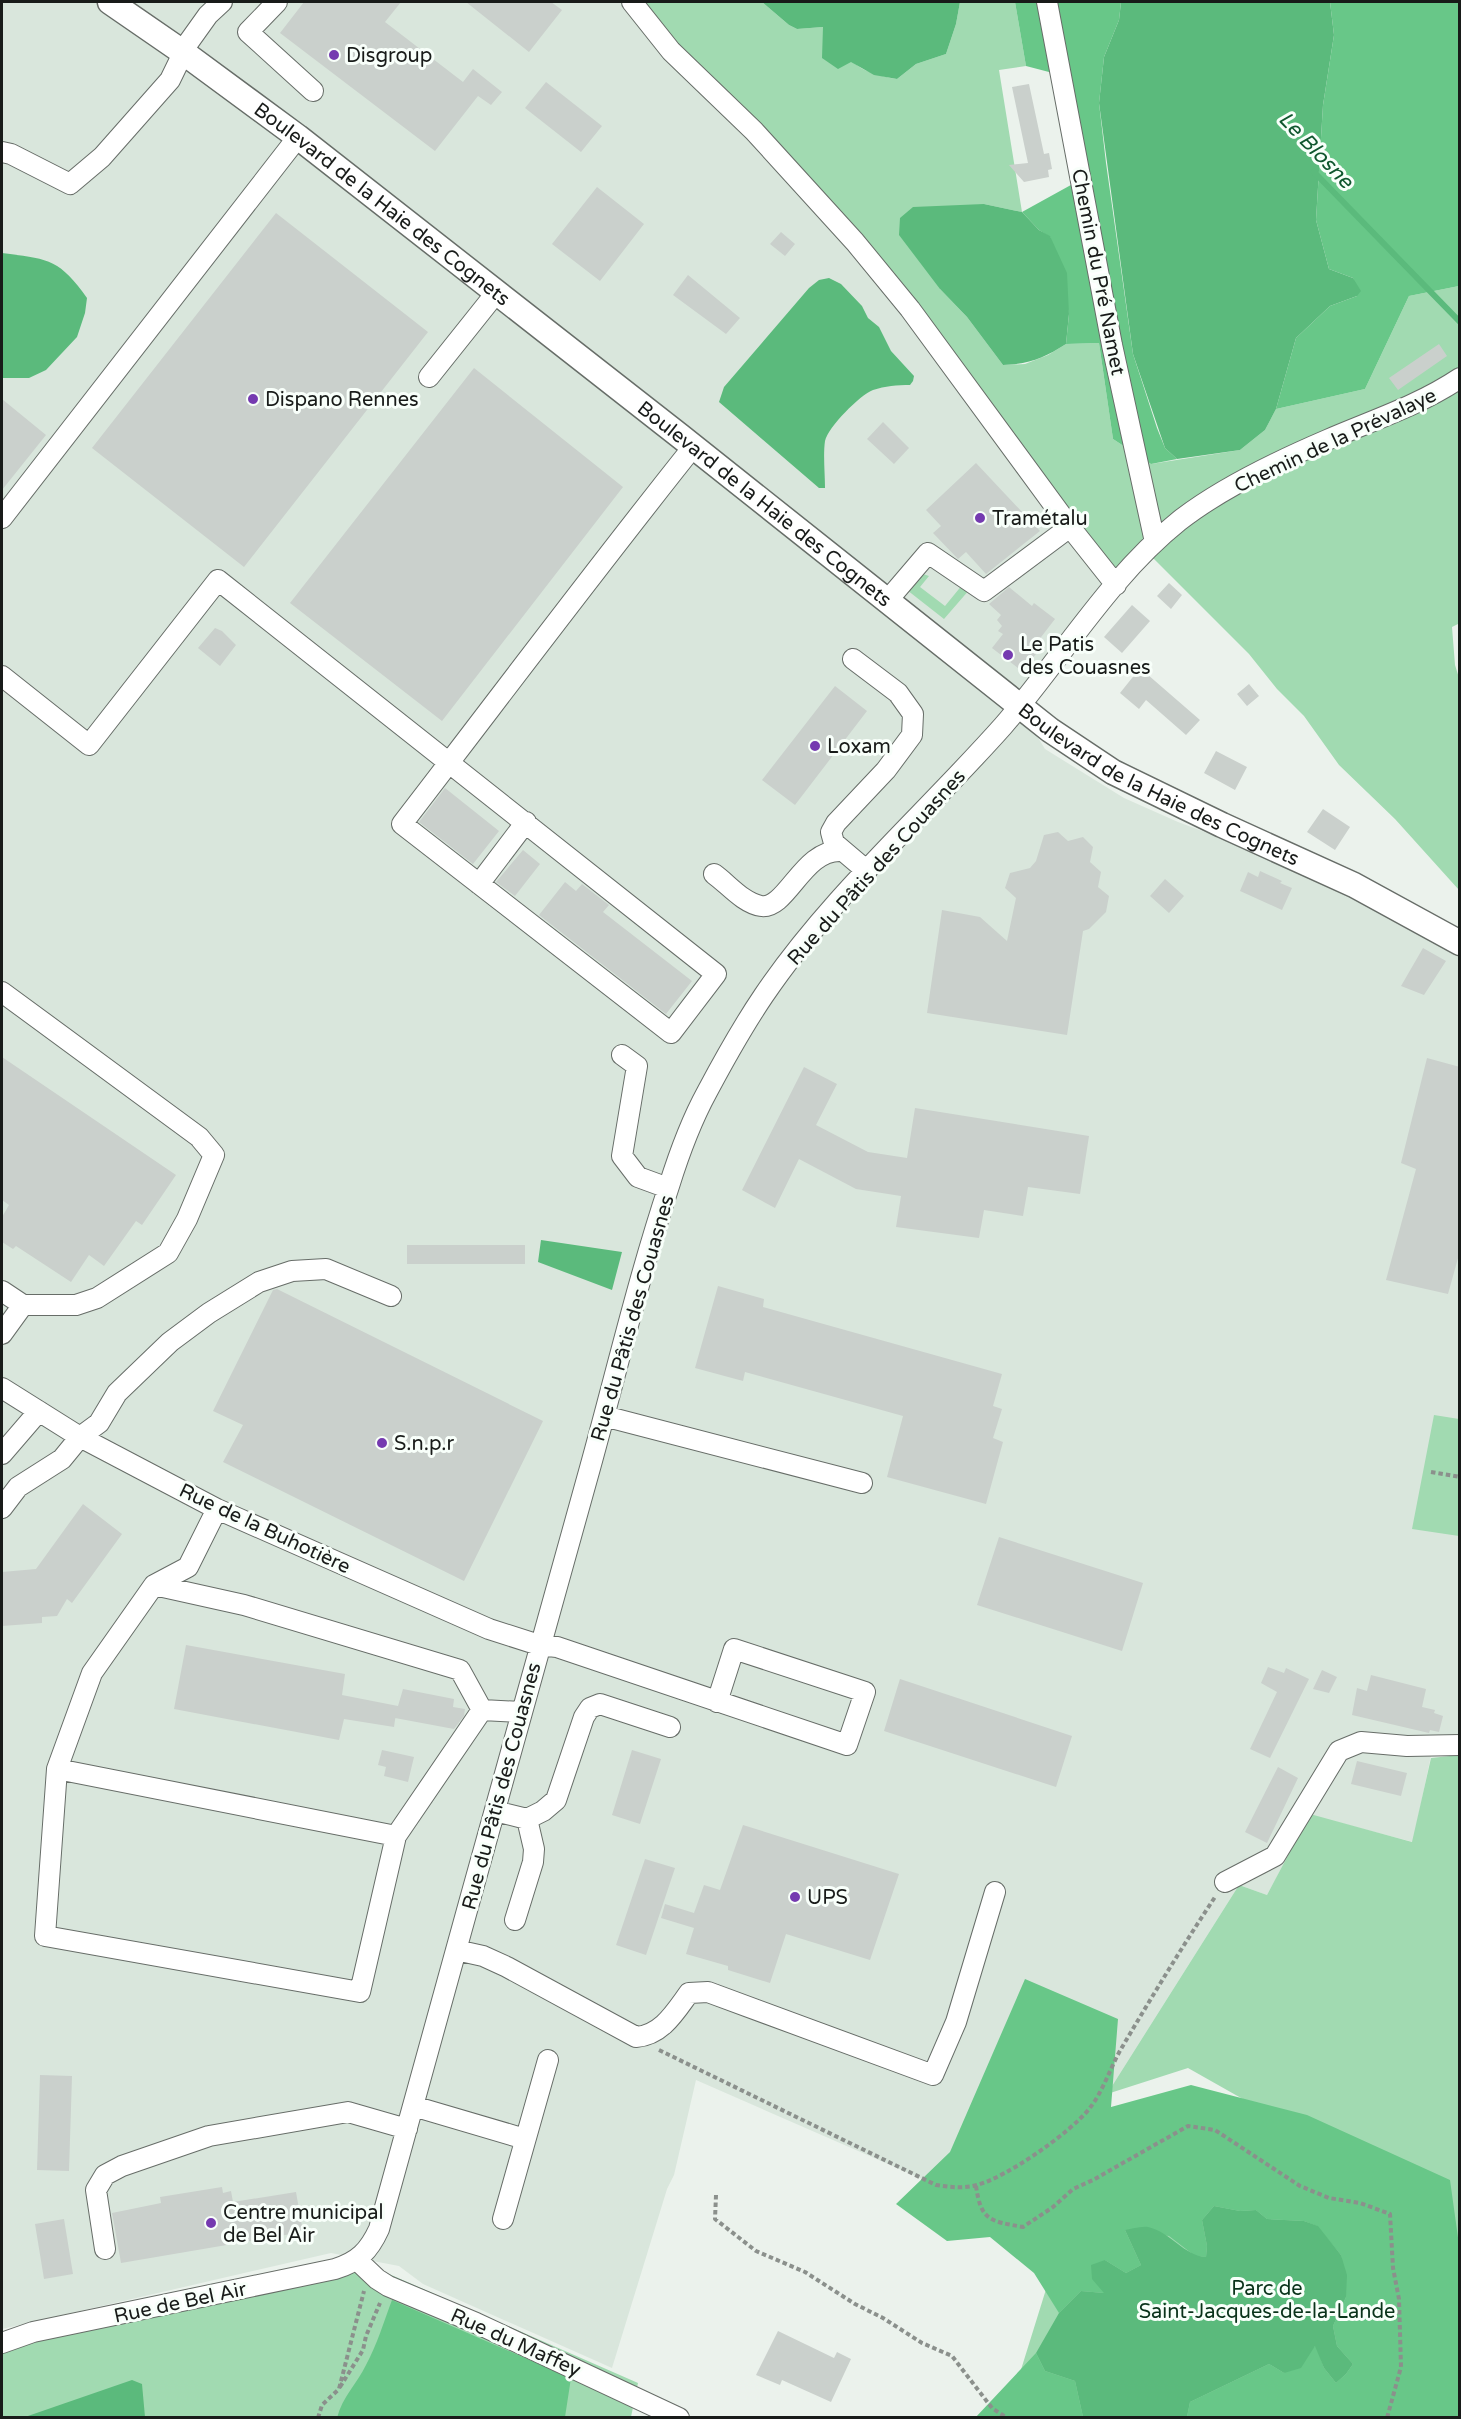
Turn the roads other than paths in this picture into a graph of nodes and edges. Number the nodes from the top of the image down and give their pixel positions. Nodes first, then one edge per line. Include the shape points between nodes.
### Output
1 (110, 2) edge
2 (222, 2) edge
3 (277, 2) edge
4 (632, 2) edge
5 (1047, 2) edge
6 (184, 53) junction
7 (313, 91) dead end
8 (298, 137) junction
9 (2, 152) edge
10 (496, 292) junction
11 (429, 377) dead end
12 (1460, 378) edge
13 (693, 447) junction
14 (2, 518) edge
15 (1180, 520) joint
16 (1070, 526) junction
17 (1155, 542) junction
18 (1116, 585) junction
19 (887, 601) junction
20 (853, 659) dead end
21 (2, 676) edge
22 (1019, 707) junction
23 (450, 762) junction
24 (526, 822) junction
25 (842, 851) junction
26 (867, 871) junction
27 (714, 874) dead end
28 (479, 884) junction
29 (1460, 944) edge
30 (2, 992) edge
31 (622, 1055) dead end
32 (668, 1188) junction
33 (2, 1291) edge
34 (391, 1296) dead end
35 (23, 1305) junction
36 (2, 1334) edge
37 (2, 1388) edge
38 (39, 1411) junction
39 (604, 1416) junction
40 (80, 1437) junction
41 (2, 1454) edge
42 (862, 1483) dead end
43 (2, 1508) edge
44 (217, 1509) junction
45 (154, 1585) junction
46 (539, 1645) junction
47 (717, 1702) junction
48 (482, 1710) junction
49 (521, 1712) junction
50 (670, 1727) dead end
51 (1460, 1745) edge
52 (57, 1769) junction
53 (495, 1811) junction
54 (527, 1819) junction
55 (396, 1836) junction
56 (1225, 1882) road end
57 (995, 1892) dead end
58 (514, 1920) dead end
59 (456, 1950) junction
60 (548, 2060) dead end
61 (413, 2106) junction
62 (406, 2129) junction
63 (525, 2139) junction
64 (503, 2219) dead end
65 (105, 2248) dead end
66 (357, 2260) junction
67 (2, 2343) edge
68 (679, 2418) edge

1 - 6 main road, Boulevard de la Haie des Cognets
2 - 6 street via 208,15
3 - 7 street via 248,32
4 - 16 street via 671,51 754,130 862,250
5 - 17 street, Chemin du Pré Namet via 1114,356
6 - 8 main road, Boulevard de la Haie des Cognets
6 - 9 street via 170,80 102,157 70,184
8 - 10 main road, Boulevard de la Haie des Cognets
8 - 14 street
10 - 11 street
10 - 13 main road, Boulevard de la Haie des Cognets
12 - 15 street, Chemin de la Prévalaye via 1410,408 1256,473
13 - 19 main road, Boulevard de la Haie des Cognets
13 - 23 street
15 - 17 street, Rue du Pâtis des Couasnes
16 - 18 street
16 - 19 street via 984,591 928,553
17 - 18 street, Rue du Pâtis des Couasnes
18 - 22 street, Rue du Pâtis des Couasnes
19 - 22 main road, Boulevard de la Haie des Cognets
20 - 25 street via 898,693 913,714 912,735 833,828 832,839
21 - 23 street via 89,745 218,580
22 - 26 street, Rue du Pâtis des Couasnes
22 - 29 main road, Boulevard de la Haie des Cognets via 1113,772 1354,885
23 - 24 street
23 - 28 street via 402,824
24 - 28 street
24 - 28 street via 716,974 671,1033
25 - 26 street
25 - 27 street via 821,855 774,903 762,906 746,900
26 - 32 street, Rue du Pâtis des Couasnes via 765,993 701,1103
30 - 35 street via 199,1137 214,1155 168,1253 91,1300 66,1305
31 - 32 street via 637,1066 621,1156 638,1177
32 - 39 street, Rue du Pâtis des Couasnes
33 - 35 street
34 - 40 street via 326,1269 292,1271 259,1282 170,1342 117,1394 99,1423
35 - 36 street
37 - 38 street, Rue de la Buhotière
38 - 40 street, Rue de la Buhotière
38 - 41 street
39 - 42 street
39 - 46 street, Rue du Pâtis des Couasnes
40 - 43 street via 62,1459 18,1487
40 - 44 street, Rue de la Buhotière
44 - 45 street via 188,1567
44 - 46 street, Rue de la Buhotière via 489,1629
45 - 48 street via 244,1605 460,1670
45 - 52 street via 92,1673
46 - 47 street, Rue de la Buhotière via 557,1647
46 - 49 street, Rue du Pâtis des Couasnes
47 - 47 street, Rue de la Buhotière via 848,1745 865,1692 734,1648
48 - 49 street
48 - 55 street
49 - 53 street, Rue du Pâtis des Couasnes
50 - 54 street via 600,1704 590,1708 556,1800
51 - 56 street via 1360,1742 1339,1751 1275,1856
52 - 55 street
52 - 55 street via 45,1936 360,1992
53 - 54 street
53 - 59 street, Rue du Pâtis des Couasnes
54 - 58 street via 534,1849
57 - 59 street via 956,2022 933,2075 708,1992 689,1993 660,2027 636,2037 507,1967
59 - 61 street, Rue du Pâtis des Couasnes
60 - 63 street
61 - 62 street, Rue du Pâtis des Couasnes
61 - 63 street
62 - 65 street via 348,2112 208,2136 122,2166 105,2175 96,2190
62 - 66 street, Rue du Pâtis des Couasnes via 379,2229 366,2253
63 - 64 street
66 - 67 street, Rue de Bel Air via 335,2269 33,2332
66 - 68 street, Rue du Maffey via 389,2286

